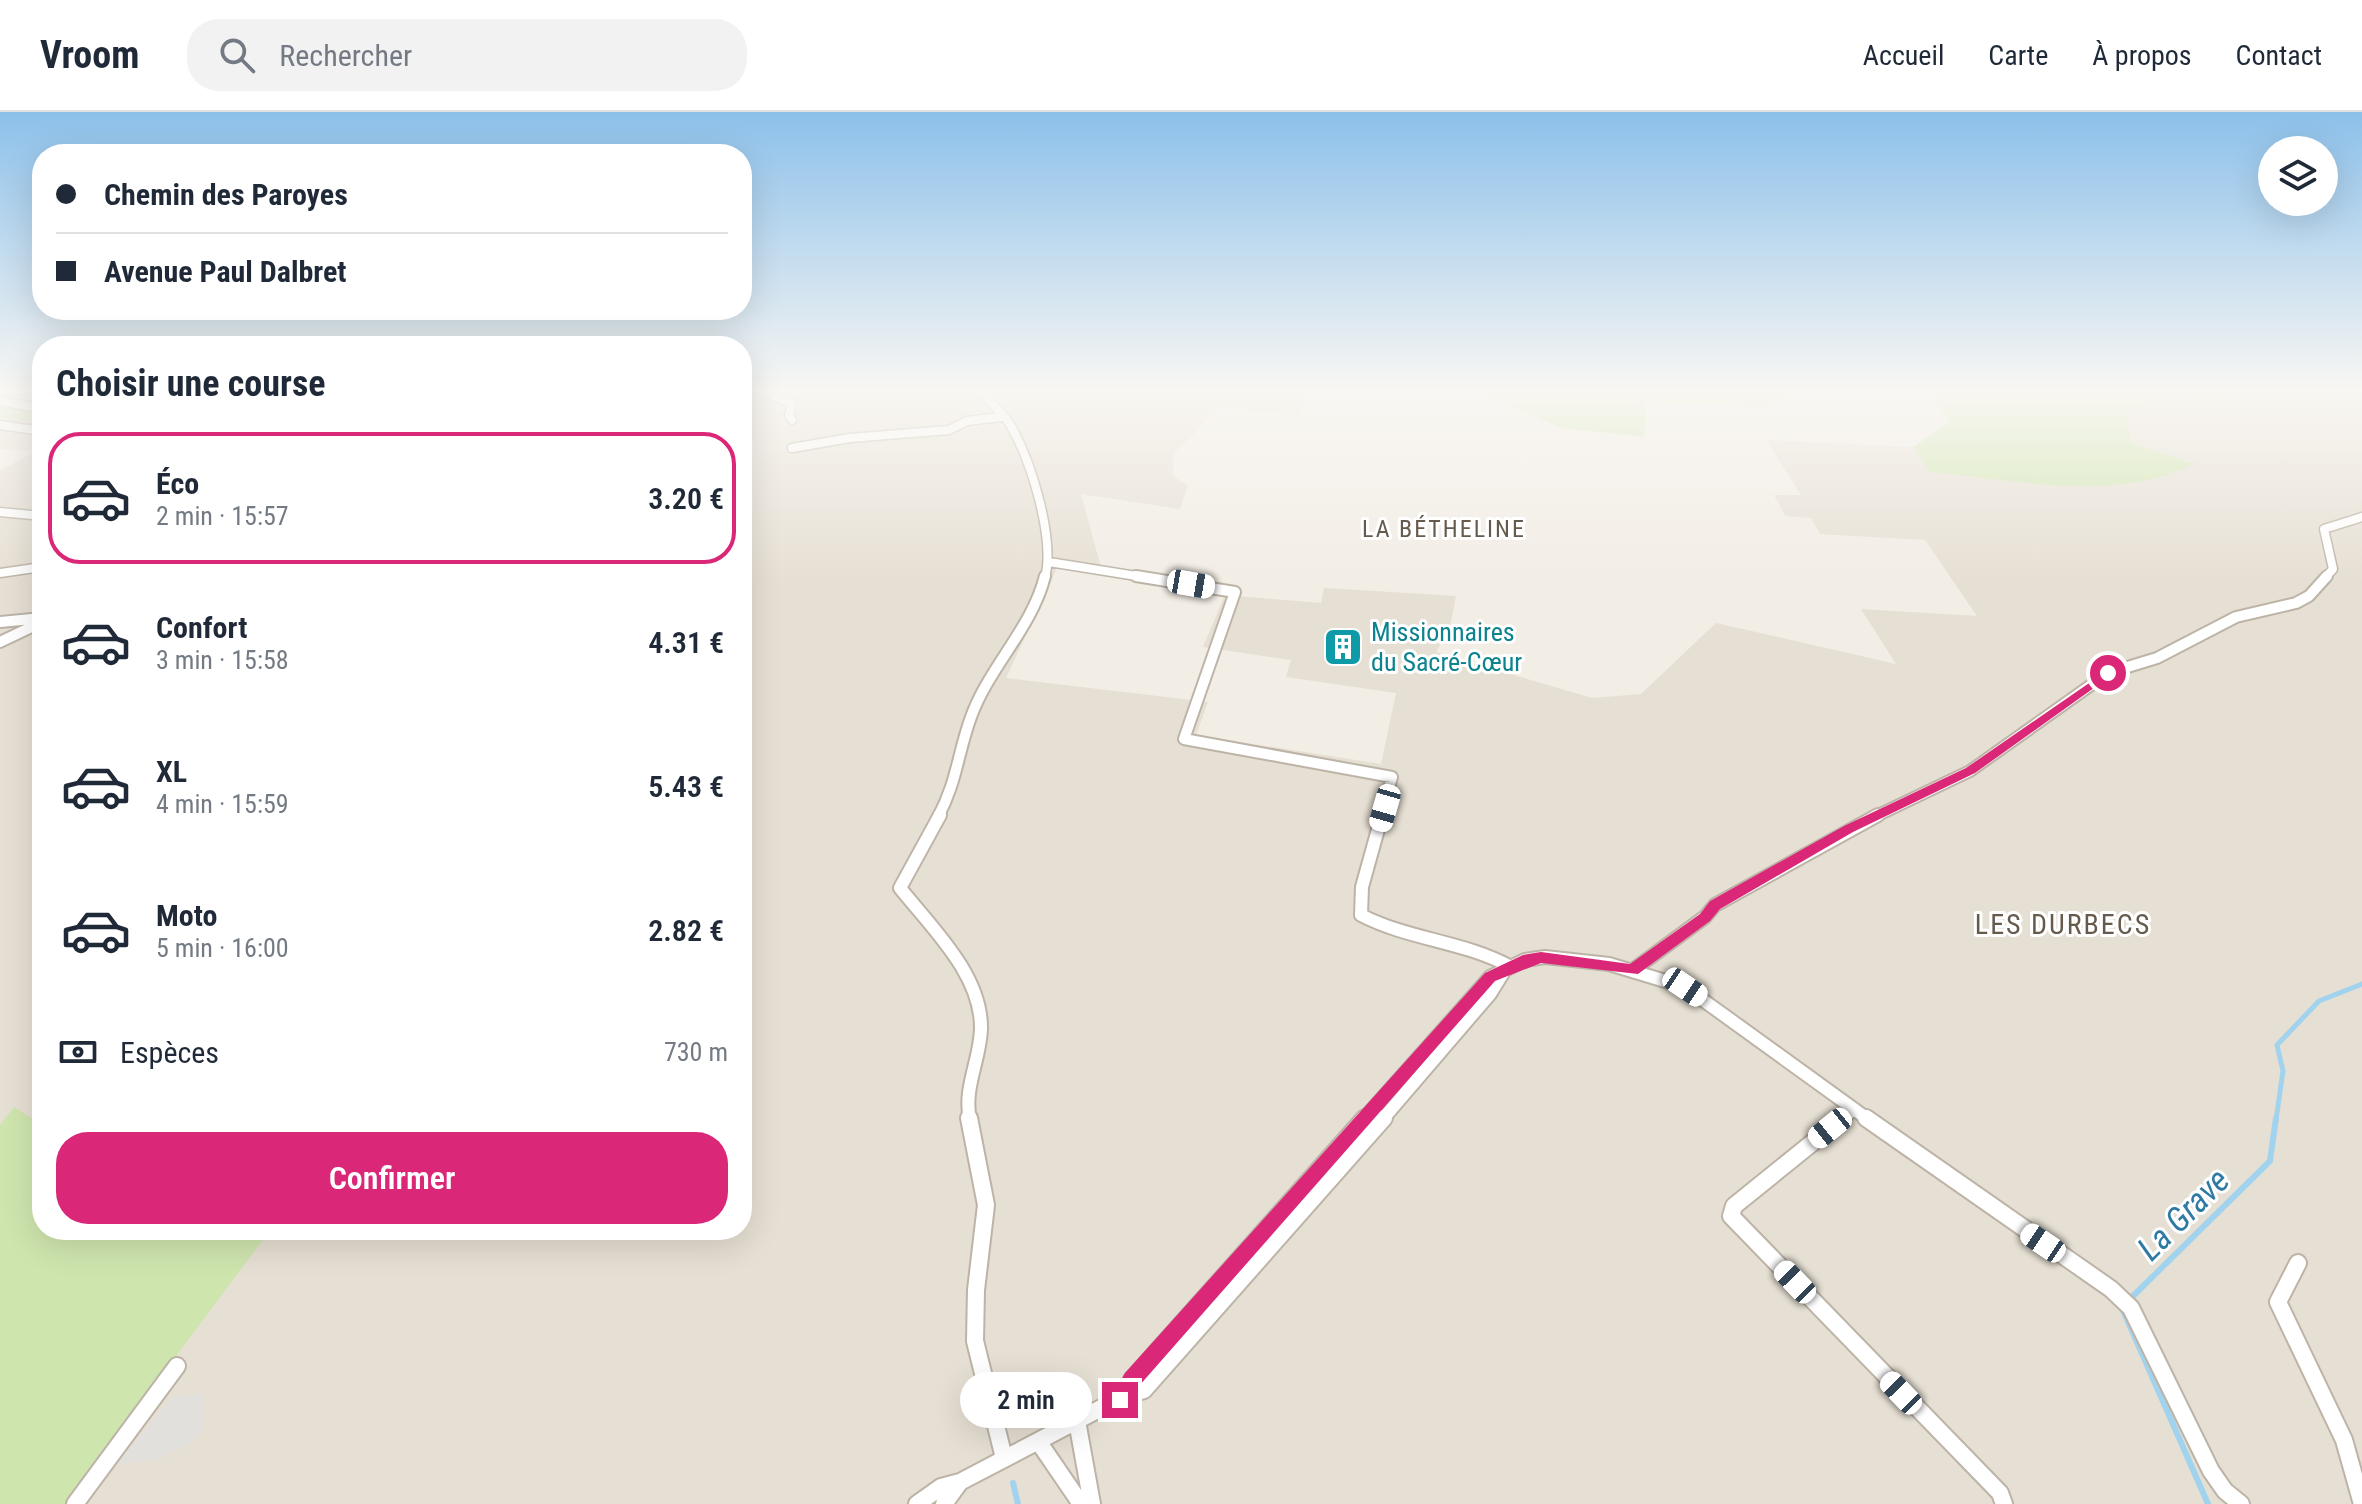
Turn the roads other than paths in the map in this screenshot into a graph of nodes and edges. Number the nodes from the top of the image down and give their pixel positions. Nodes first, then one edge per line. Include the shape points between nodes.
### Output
1 (1023, 454) edge
2 (0, 512) edge
3 (32, 515) edge
4 (2362, 517) edge
5 (1049, 562) junction
6 (32, 568) edge
7 (0, 573) edge
8 (32, 620) edge
9 (0, 622) edge
10 (32, 625) edge
11 (0, 642) edge
12 (1507, 970) junction
13 (1633, 970) junction
14 (1854, 1109) junction
15 (2298, 1263) dead end
16 (177, 1366) dead end
17 (1077, 1421) junction
18 (1038, 1441) junction
19 (1004, 1458) junction
20 (960, 1482) junction
21 (75, 1504) edge
22 (917, 1504) edge
23 (944, 1504) edge
24 (1081, 1504) edge
25 (1092, 1504) edge
26 (2004, 1504) edge
27 (2241, 1504) edge
28 (2362, 1504) edge

1 - 5 street via 1042,502
2 - 3 street
4 - 13 street via 2324,529 2333,569 2309,596 2236,617 2157,658 2108,673 1970,771 1848,829 1715,905
5 - 12 street via 1235,592 1184,739 1392,777 1362,887 1361,915 1491,953
5 - 19 street via 1040,597 985,686 946,803 900,888 967,971 981,1028 966,1101 986,1205 975,1341
6 - 7 street
8 - 9 street
10 - 11 street
12 - 13 street via 1541,958
12 - 17 street via 1222,1292 1144,1390
13 - 14 street via 1696,995
14 - 26 street via 1734,1206 1731,1216 2000,1493
14 - 27 street via 2131,1308 2211,1471
15 - 28 street via 2278,1302 2344,1440
16 - 21 street
17 - 18 street
17 - 25 street
18 - 19 street
18 - 24 street
19 - 20 street
20 - 22 street via 941,1487
20 - 23 street

